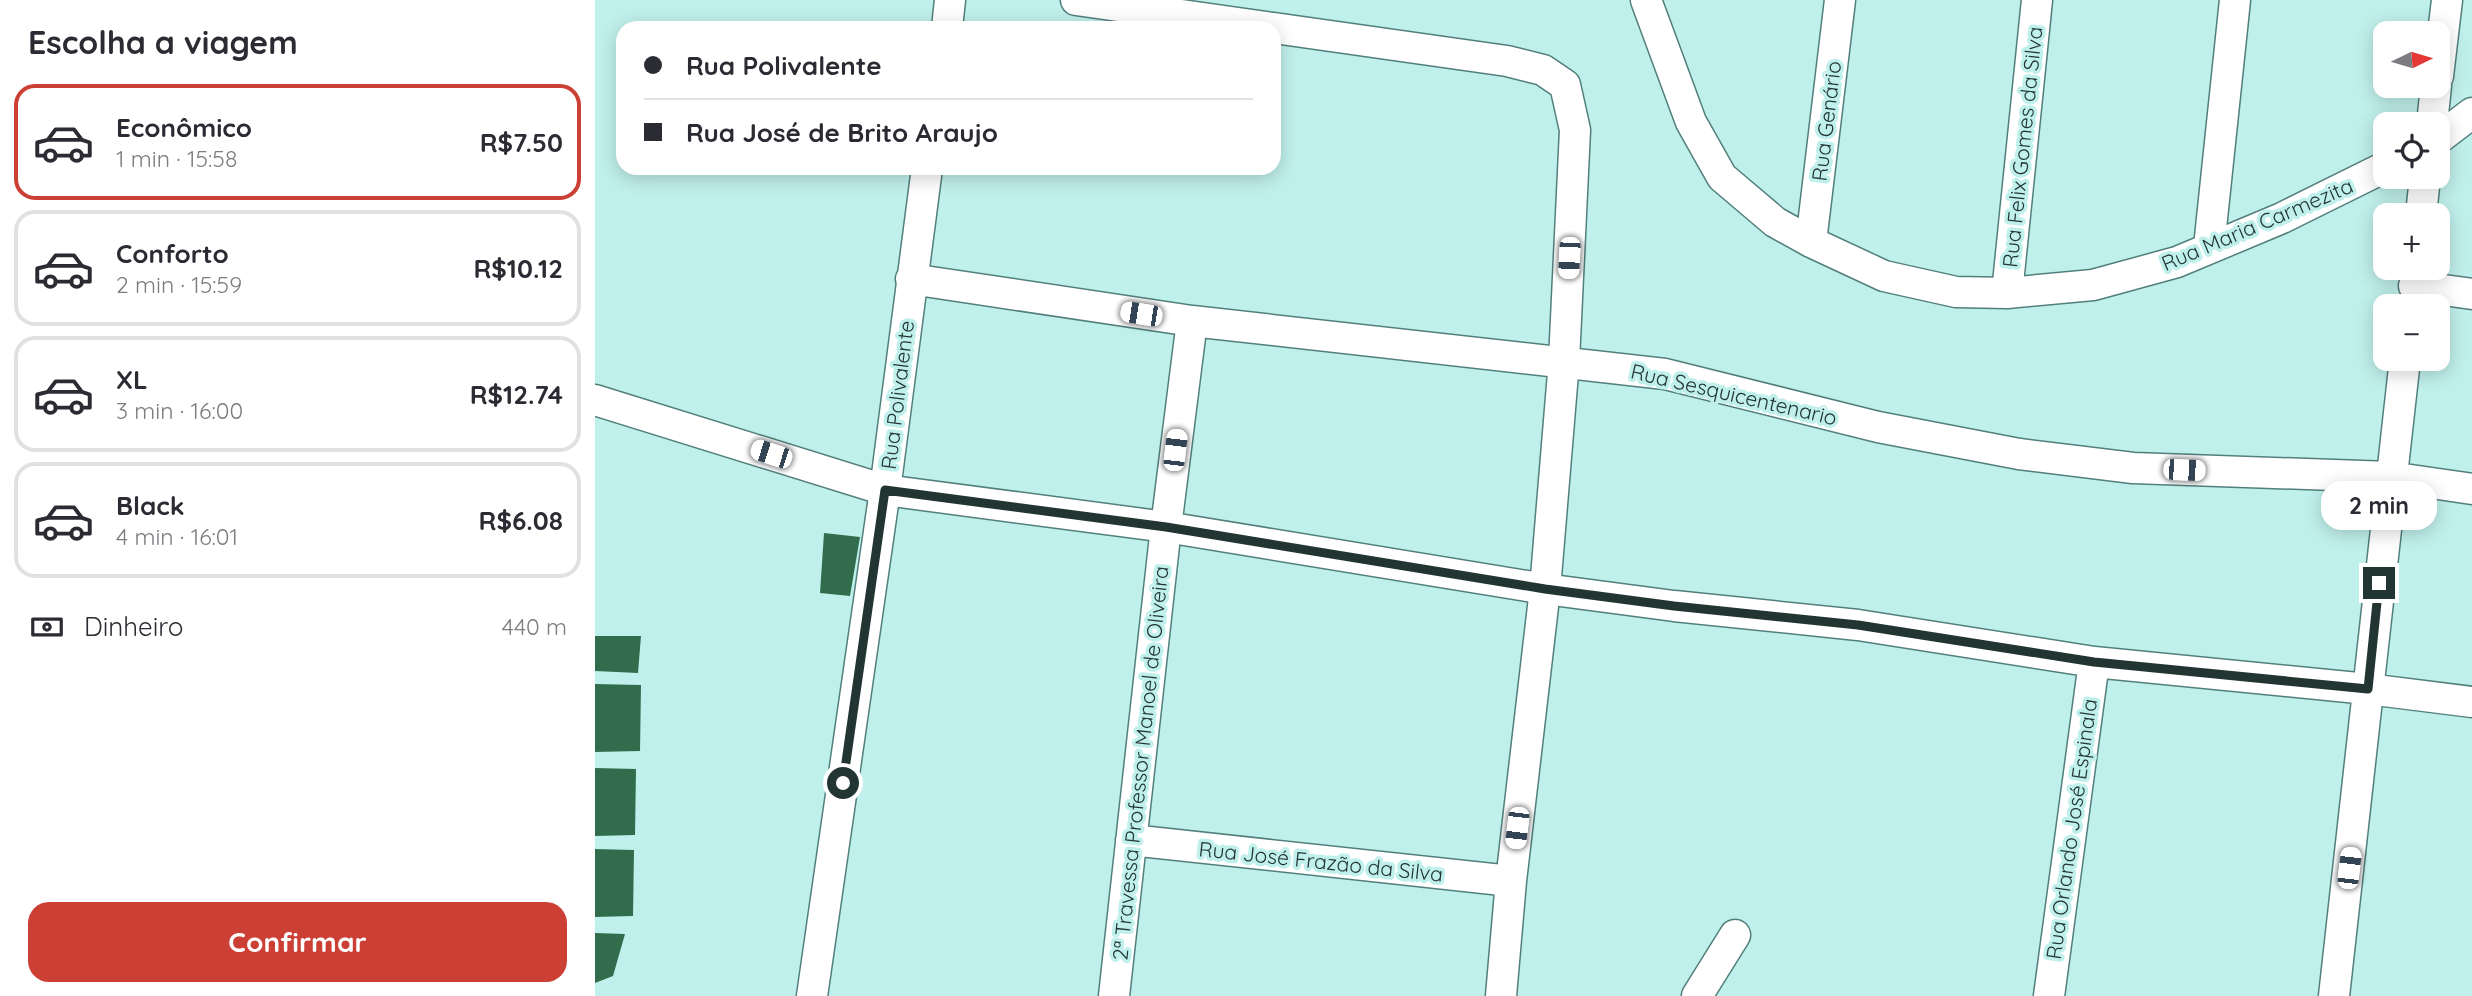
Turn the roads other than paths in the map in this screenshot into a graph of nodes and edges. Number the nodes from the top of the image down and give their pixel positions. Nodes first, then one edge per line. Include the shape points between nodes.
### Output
1 (950, 0) edge
2 (1076, 0) edge
3 (1646, 0) edge
4 (1840, 0) edge
5 (2037, 0) edge
6 (2235, 0) edge
7 (2448, 0) edge
8 (948, 21) edge
9 (1224, 21) edge
10 (2445, 21) edge
11 (1281, 29) edge
12 (2472, 113) edge
13 (2450, 130) edge
14 (2373, 173) edge
15 (926, 175) edge
16 (1811, 242) junction
17 (2210, 247) junction
18 (911, 279) junction
19 (2413, 287) edge
20 (2007, 293) junction
21 (2472, 293) edge
22 (1192, 321) junction
23 (1564, 361) junction
24 (2403, 371) edge
25 (595, 400) edge
26 (2390, 477) junction
27 (2472, 489) edge
28 (885, 490) junction
29 (1166, 527) junction
30 (1545, 589) junction
31 (2094, 662) junction
32 (2368, 689) junction
33 (2472, 702) edge
34 (1131, 840) junction
35 (1511, 881) junction
36 (1735, 935) dead end
37 (812, 996) edge
38 (1114, 996) edge
39 (1501, 996) edge
40 (1697, 996) edge
41 (2049, 996) edge
42 (2334, 996) edge

1 - 8 street
2 - 9 street
3 - 16 street, Rua Maria Carmezita via 1691,122 1722,177 1775,222
4 - 16 street, Rua Genário
5 - 20 street, Rua Felix Gomes da Silva
6 - 17 street
7 - 10 street
11 - 23 street via 1507,61 1543,70 1565,85 1575,130
12 - 13 street
14 - 17 street, Rua Maria Carmezita
15 - 18 street, Rua Polivalente
16 - 20 street, Rua Maria Carmezita via 1884,276 1956,292
17 - 20 street, Rua Maria Carmezita via 2177,262 2093,285
18 - 22 street, Rua Sesquicentenario
18 - 28 street, Rua Polivalente
19 - 21 street
22 - 23 street, Rua Sesquicentenario
22 - 29 street, 2ª Travessa Professor Manoel de Oliveira
23 - 26 street, Rua Sesquicentenario via 1665,374 1878,427 2019,454 2133,468
23 - 30 street
24 - 26 street
25 - 28 street
26 - 27 street, Rua Sesquicentenario
26 - 32 street
28 - 29 street
28 - 37 street, Rua Polivalente
29 - 30 street
29 - 34 street, 2ª Travessa Professor Manoel de Oliveira
30 - 31 street via 1858,625
30 - 35 street
31 - 32 street
31 - 41 street, Rua Orlando José Espinala
32 - 33 street
32 - 42 street
34 - 35 street, Rua José Frazão da Silva
34 - 38 street, 2ª Travessa Professor Manoel de Oliveira
35 - 39 street
36 - 40 street

